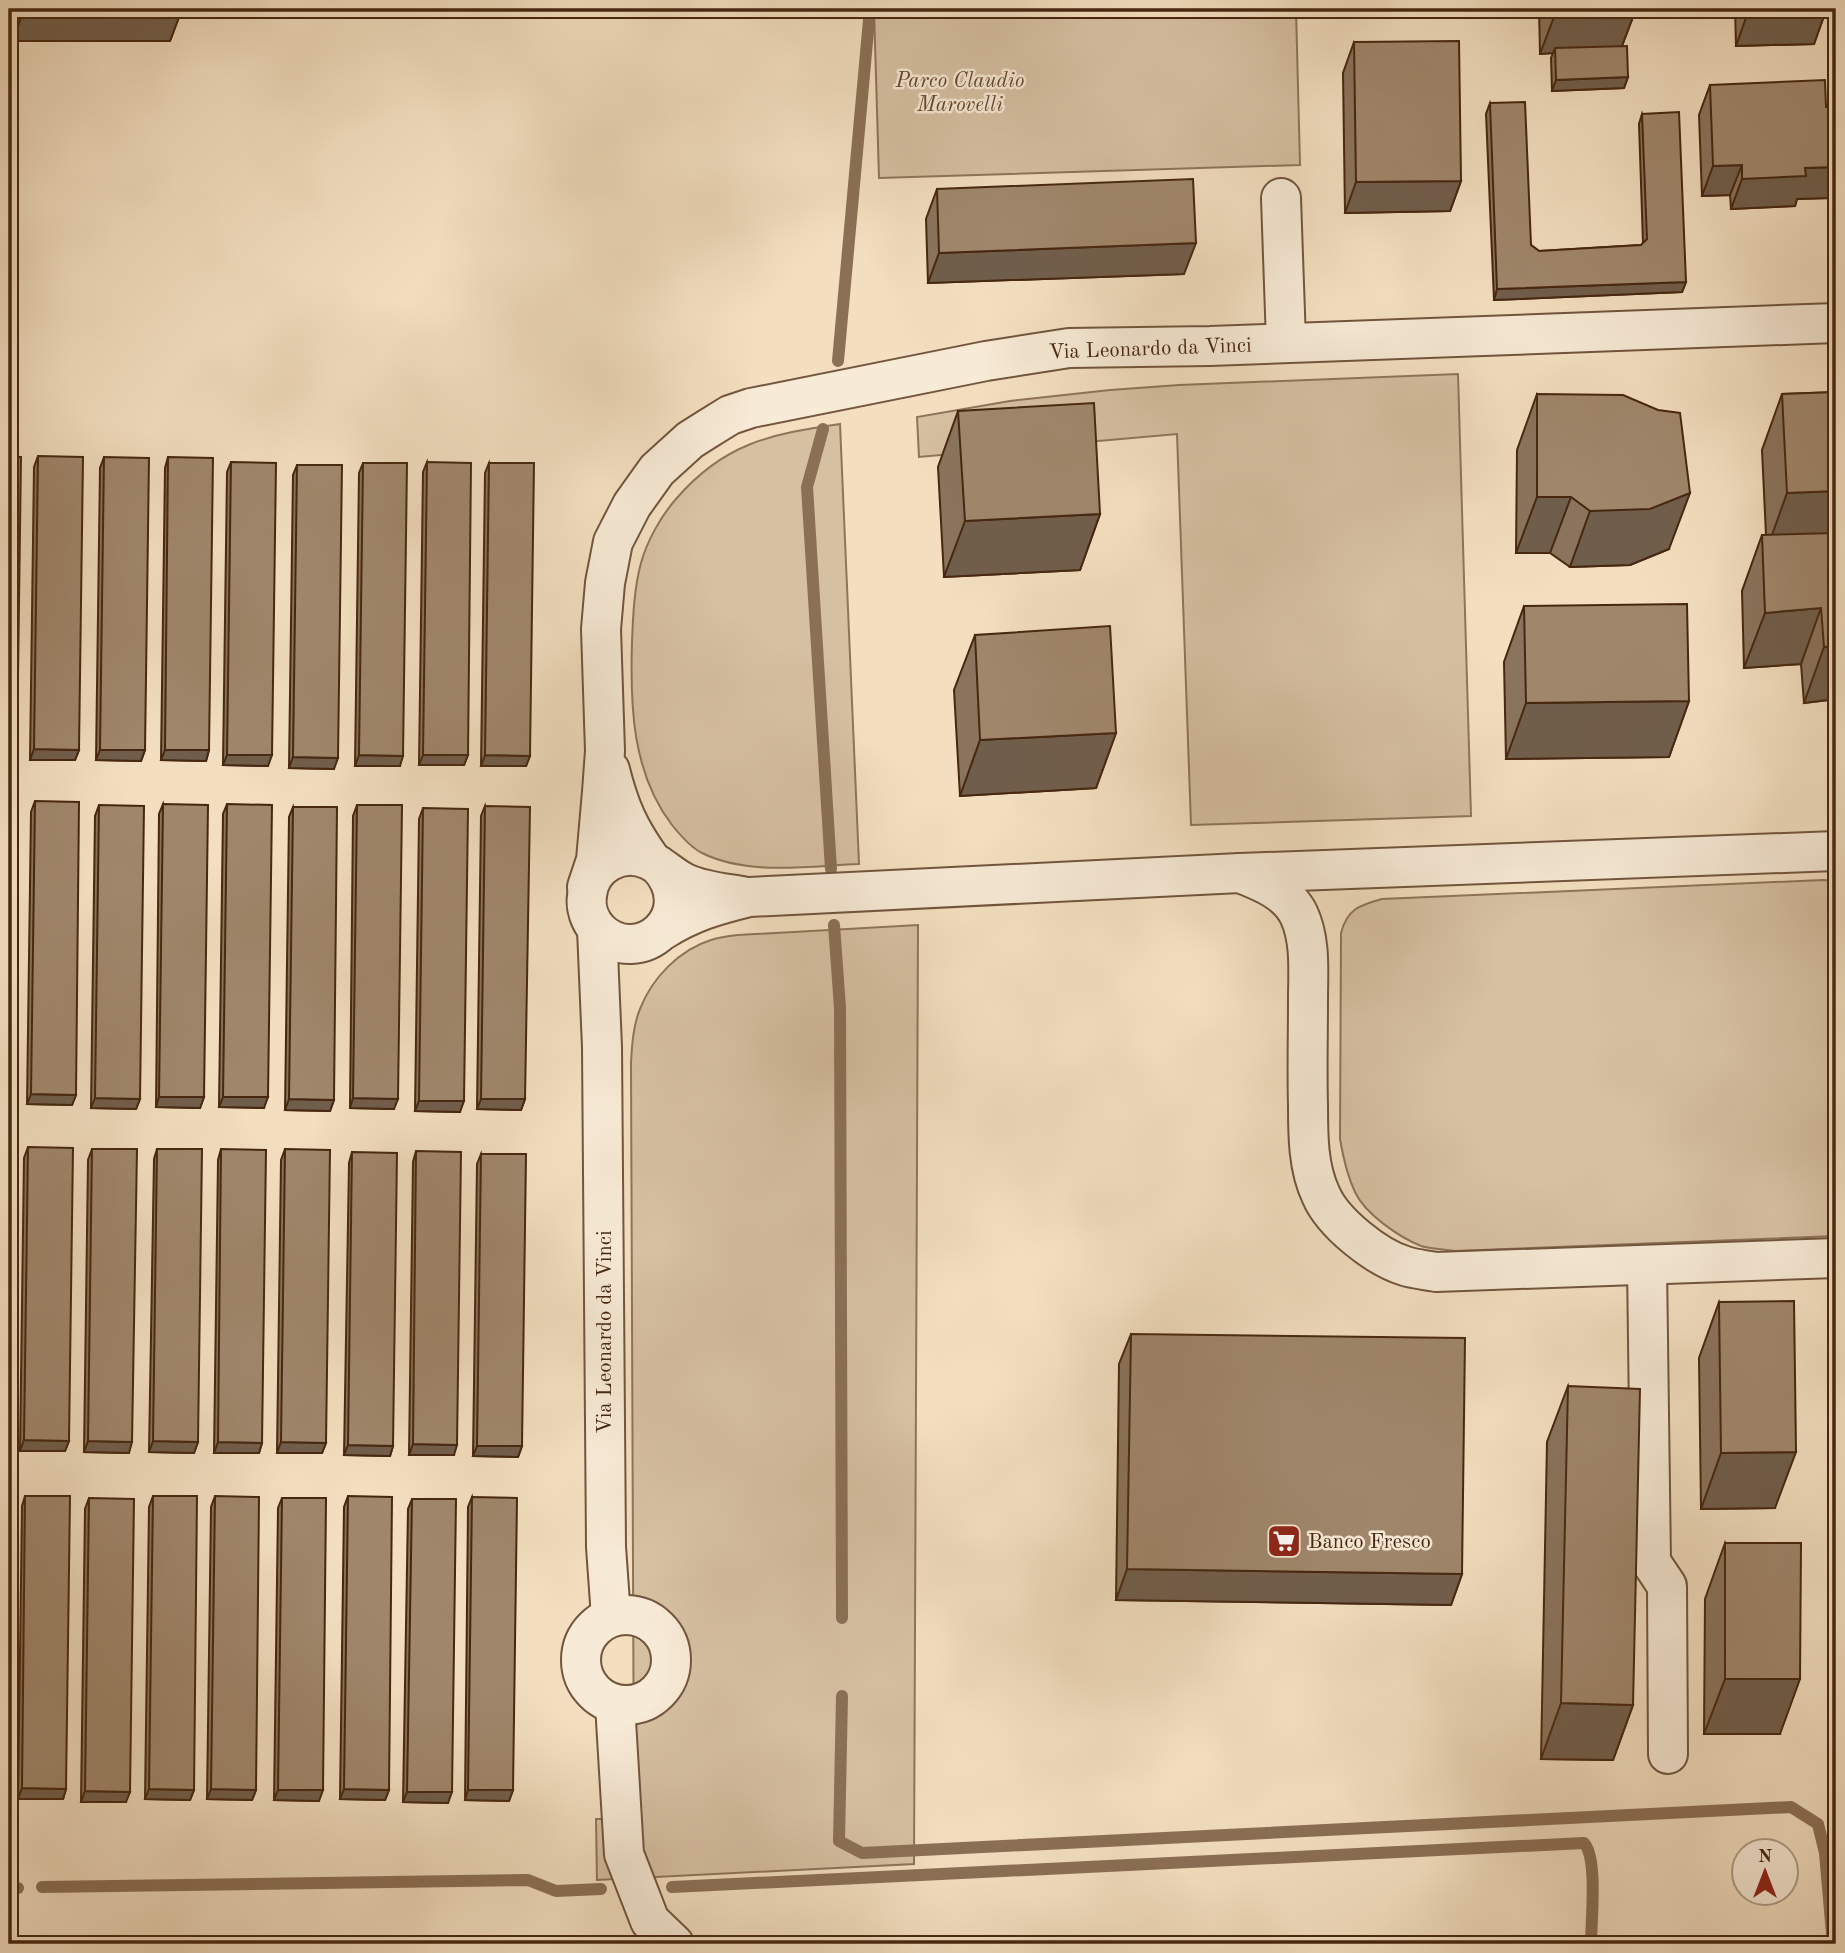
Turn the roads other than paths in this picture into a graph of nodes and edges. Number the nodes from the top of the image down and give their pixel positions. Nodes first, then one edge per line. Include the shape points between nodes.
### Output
1 (1281, 198) dead end
2 (1836, 323) edge
3 (1286, 342) junction
4 (605, 751) junction
5 (1836, 851) edge
6 (655, 863) junction
7 (1379, 868) junction
8 (1240, 873) junction
9 (587, 887) junction
10 (749, 897) junction
11 (597, 929) junction
12 (651, 936) junction
13 (1308, 957) junction
14 (602, 1048) junction
15 (1836, 1258) edge
16 (1647, 1265) junction
17 (611, 1617) junction
18 (615, 1704) junction
19 (1668, 1754) dead end
20 (674, 1944) edge

1 - 3 street
2 - 3 street, Via Leonardo da Vinci
3 - 4 street, Via Leonardo da Vinci via 1069,348 961,365 730,415 690,440 657,470 613,542 601,629
4 - 6 street, Via Leonardo da Vinci via 626,821
4 - 9 street, Via Leonardo da Vinci via 596,860
5 - 7 street
6 - 9 street via 638,856 612,859 601,866
6 - 10 street via 685,883
6 - 12 street via 668,875 675,904 671,917
7 - 8 street
7 - 13 street via 1340,885 1324,901 1315,919
8 - 10 street
8 - 13 street via 1279,891 1291,904 1305,933
9 - 11 street via 589,917
10 - 12 street via 697,911
11 - 12 street via 623,943
11 - 14 street, Via Leonardo da Vinci
12 - 14 street, Via Leonardo da Vinci via 618,986
13 - 16 street via 1307,1097 1312,1164 1320,1194 1348,1230 1403,1265 1436,1272
14 - 17 street, Via Leonardo da Vinci via 606,1546
15 - 16 street
16 - 19 street via 1651,1562 1667,1586
17 - 18 street via 587,1638 582,1670 600,1697
17 - 18 street via 639,1616 652,1622 662,1632 672,1656 668,1677 656,1695 636,1704
18 - 20 street via 624,1854 650,1921

